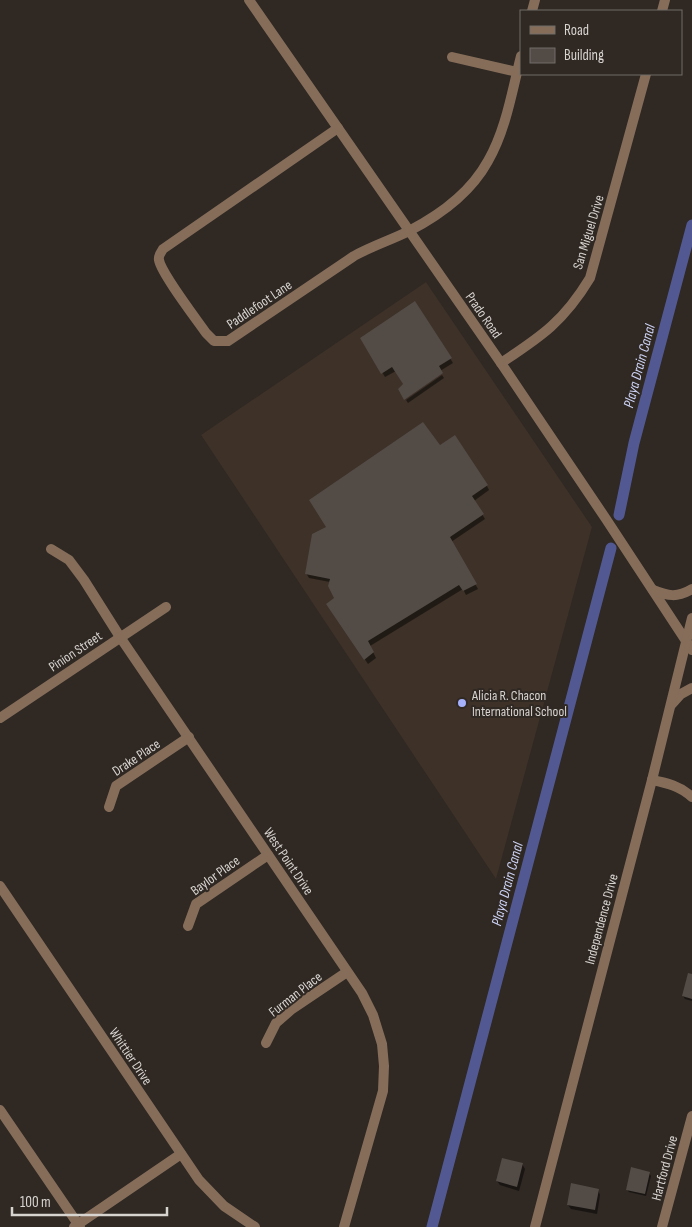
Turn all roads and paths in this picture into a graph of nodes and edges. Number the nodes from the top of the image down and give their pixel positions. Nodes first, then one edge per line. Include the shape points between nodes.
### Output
1 (249, 0) edge
2 (452, 57) dead end
3 (520, 60) edge
4 (517, 72) junction
5 (646, 75) edge
6 (338, 128) junction
7 (410, 231) junction
8 (501, 363) junction
9 (51, 549) dead end
10 (692, 589) edge
11 (653, 590) junction
12 (166, 607) dead end
13 (692, 618) edge
14 (120, 637) junction
15 (686, 640) junction
16 (692, 650) edge
17 (692, 688) edge
18 (670, 707) junction
19 (0, 718) edge
20 (189, 737) junction
21 (652, 780) junction
22 (692, 797) edge
23 (109, 807) dead end
24 (268, 855) junction
25 (0, 886) edge
26 (188, 926) dead end
27 (347, 972) junction
28 (266, 1043) dead end
29 (0, 1110) edge
30 (692, 1116) edge
31 (181, 1154) junction
32 (77, 1226) edge
33 (255, 1227) edge
34 (344, 1227) edge
35 (534, 1227) edge
36 (662, 1227) edge

1 - 6 street, Prado Road
2 - 4 street
3 - 4 street, Paddlefoot Lane
4 - 7 street, Paddlefoot Lane via 504,124 488,162 455,201
5 - 8 street, San Miguel Drive via 590,278 577,299 550,329
6 - 7 street, Prado Road
6 - 7 street, Paddlefoot Lane via 163,249 159,260 164,272 206,333 214,342 228,340 354,256
7 - 8 street, Prado Road
8 - 11 street, Prado Road
9 - 14 street, West Point Drive via 69,560
10 - 11 street via 671,596
11 - 15 street, Prado Road
12 - 14 street, Pinion Street
13 - 15 street, Independence Drive
14 - 19 street, Pinion Street
14 - 20 street, West Point Drive
15 - 16 street, Prado Road
15 - 18 street, Independence Drive
17 - 18 street via 681,694
18 - 21 street, Independence Drive
20 - 23 street, Drake Place via 116,786
20 - 24 street, West Point Drive
21 - 22 street via 677,786
21 - 35 street, Independence Drive
24 - 26 street, Baylor Place via 196,904
24 - 27 street, West Point Drive
25 - 31 street, Whittier Drive
27 - 28 street, Furman Place via 276,1023
27 - 34 street, West Point Drive via 373,1015 384,1066 383,1090
29 - 32 street
30 - 36 street, Hartford Drive
31 - 32 street
31 - 33 street, Whittier Drive via 199,1180 224,1206

